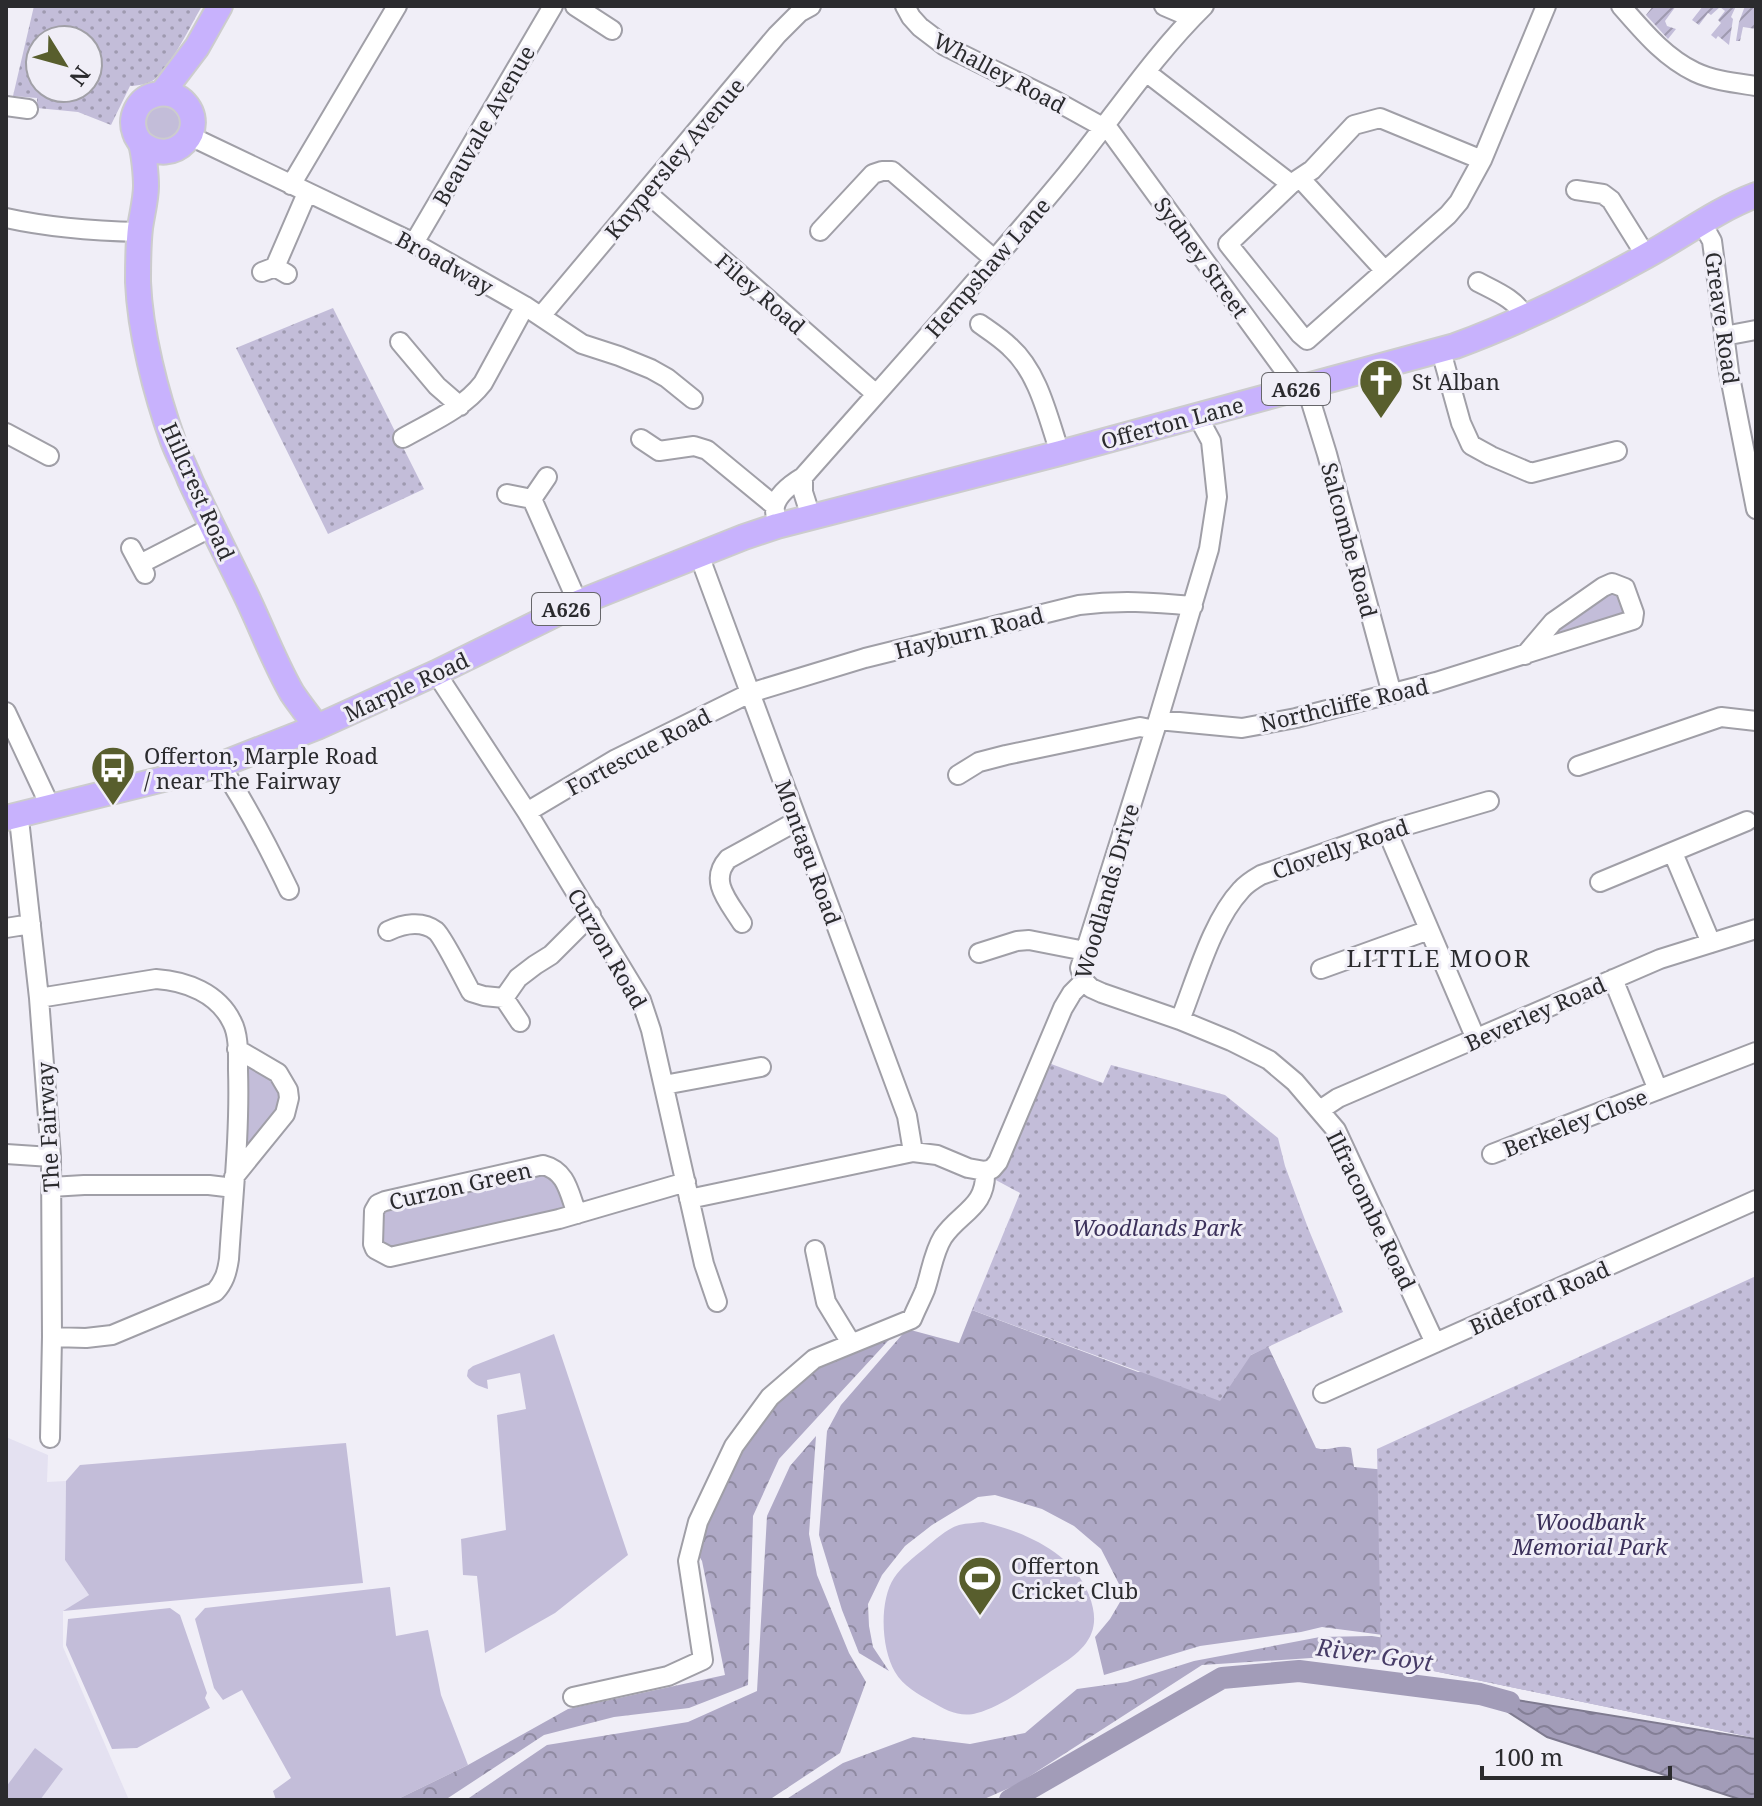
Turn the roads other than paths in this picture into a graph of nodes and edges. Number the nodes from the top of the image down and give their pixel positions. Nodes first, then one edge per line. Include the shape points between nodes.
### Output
1 (220, 6) edge
2 (397, 6) edge
3 (553, 6) edge
4 (575, 6) edge
5 (811, 6) edge
6 (905, 6) edge
7 (1164, 6) edge
8 (1546, 6) edge
9 (1621, 6) edge
10 (1198, 12) edge
11 (612, 30) dead end
12 (1146, 72) junction
13 (1756, 86) edge
14 (173, 98) junction
15 (6, 106) edge
16 (28, 109) dead end
17 (1105, 127) junction
18 (190, 136) junction
19 (141, 143) junction
20 (164, 153) junction
21 (1482, 160) junction
22 (1296, 181) junction
23 (146, 185) junction
24 (299, 189) junction
25 (1575, 189) dead end
26 (646, 192) junction
27 (1756, 195) edge
28 (6, 218) edge
29 (1702, 223) junction
30 (820, 231) dead end
31 (139, 232) junction
32 (414, 243) junction
33 (1646, 256) junction
34 (994, 259) junction
35 (274, 271) dead end
36 (1385, 271) junction
37 (1478, 282) dead end
38 (533, 311) junction
39 (1525, 317) junction
40 (980, 324) dead end
41 (1756, 330) edge
42 (1724, 336) junction
43 (400, 342) dead end
44 (1441, 351) junction
45 (1302, 387) junction
46 (876, 394) junction
47 (693, 399) dead end
48 (460, 406) junction
49 (1197, 415) junction
50 (6, 433) edge
51 (403, 438) dead end
52 (641, 439) dead end
53 (1617, 451) dead end
54 (1060, 453) junction
55 (49, 456) dead end
56 (547, 477) dead end
57 (803, 477) junction
58 (507, 494) dead end
59 (532, 499) junction
60 (1756, 509) edge
61 (789, 517) junction
62 (212, 527) junction
63 (699, 555) junction
64 (139, 562) dead end
65 (578, 603) junction
66 (1193, 606) junction
67 (1525, 655) junction
68 (436, 673) junction
69 (750, 693) junction
70 (1392, 694) junction
71 (6, 712) edge
72 (1756, 721) edge
73 (1157, 725) junction
74 (309, 731) junction
75 (220, 765) junction
76 (1578, 766) dead end
77 (958, 775) dead end
78 (1489, 801) dead end
79 (51, 808) junction
80 (527, 812) junction
81 (11, 818) edge
82 (797, 821) junction
83 (1747, 821) dead end
84 (1387, 831) junction
85 (1673, 853) junction
86 (1600, 882) dead end
87 (289, 890) dead end
88 (591, 915) junction
89 (742, 923) dead end
90 (31, 924) junction
91 (6, 928) edge
92 (1756, 929) edge
93 (1429, 930) junction
94 (388, 931) dead end
95 (1711, 943) junction
96 (1085, 951) junction
97 (979, 953) dead end
98 (1321, 969) dead end
99 (1613, 979) junction
100 (1084, 981) junction
101 (39, 998) junction
102 (504, 998) junction
103 (1180, 1020) junction
104 (520, 1022) dead end
105 (1476, 1039) junction
106 (237, 1049) junction
107 (1756, 1052) edge
108 (761, 1067) dead end
109 (664, 1085) junction
110 (1658, 1090) junction
111 (1320, 1110) junction
112 (913, 1152) junction
113 (6, 1154) edge
114 (1492, 1154) dead end
115 (51, 1157) junction
116 (985, 1171) junction
117 (234, 1183) junction
118 (51, 1187) junction
119 (688, 1191) junction
120 (1756, 1200) edge
121 (577, 1214) junction
122 (815, 1250) dead end
123 (717, 1302) dead end
124 (52, 1337) junction
125 (851, 1343) junction
126 (1435, 1343) junction
127 (1323, 1393) dead end
128 (50, 1438) dead end
129 (573, 1697) dead end

1 - 14 main road, Hillcrest Road
2 - 24 street
3 - 32 street, Beauvale Avenue
4 - 11 street
5 - 26 street, Knypersley Avenue via 777,35
6 - 17 street, Whalley Road via 920,27 945,46
7 - 10 street
8 - 21 street
9 - 13 street via 1679,63 1710,77
10 - 12 street, Hempshaw Lane
12 - 17 street, Hempshaw Lane
12 - 22 street
14 - 18 main road via 192,118
14 - 19 main road, Hillcrest Road via 145,99 134,114 134,132
15 - 16 street
17 - 34 street, Hempshaw Lane
17 - 45 street, Sydney Street
18 - 20 main road, Hillcrest Road via 179,148
18 - 24 street, Broadway
19 - 20 main road
19 - 23 main road, Hillcrest Road
20 - 23 main road, Hillcrest Road
21 - 22 street via 1380,118 1354,125
21 - 36 street via 1459,202
22 - 36 street
22 - 36 street via 1228,244 1300,334 1307,340 1312,337
23 - 31 main road, Hillcrest Road
24 - 32 street, Broadway
24 - 35 street
25 - 33 street via 1611,200
26 - 38 street, Knypersley Avenue
26 - 46 street, Filey Road
27 - 29 main road, Offerton Lane / A626
28 - 31 street via 42,226
29 - 33 main road, Offerton Lane / A626
29 - 42 street, Greave Road via 1712,241
30 - 34 street via 873,174 892,171
31 - 62 main road, Hillcrest Road via 138,283 148,353 173,442
32 - 38 street, Broadway
33 - 39 main road, Offerton Lane / A626
34 - 46 street, Hempshaw Lane
37 - 39 street via 1508,298
38 - 47 street, Broadway via 582,344 651,369
38 - 48 street, Knypersley Avenue via 483,383
39 - 44 main road, Offerton Lane / A626
40 - 54 street via 1028,368
41 - 42 street
42 - 60 street, Greave Road
43 - 48 street
44 - 45 main road, Offerton Lane / A626
44 - 53 street via 1471,445 1531,473
45 - 49 main road, Offerton Lane / A626
45 - 70 street, Salcombe Road via 1327,454
46 - 57 street, Hempshaw Lane
48 - 51 street, Knypersley Avenue
49 - 54 main road, Offerton Lane / A626
49 - 66 street, Woodlands Drive via 1211,441 1217,497
50 - 55 street
52 - 61 street via 659,451 694,446 707,450
54 - 61 main road, Offerton Lane / A626
56 - 59 street
57 - 61 street via 803,492
57 - 61 street, Hempshaw Lane via 792,484
58 - 59 street
59 - 65 street
61 - 63 main road, Marple Road / A626
62 - 64 street
62 - 74 main road, Hillcrest Road
63 - 65 main road, Marple Road / A626
63 - 69 street, Montagu Road
65 - 68 main road, Marple Road / A626
66 - 69 street, Hayburn Road via 1144,601 1079,605 865,658
66 - 73 street, Woodlands Drive
67 - 67 street, Northcliffe Road via 1633,620 1625,588 1612,583 1603,587 1553,622
67 - 70 street, Northcliffe Road
68 - 74 main road, Marple Road / A626
68 - 80 street, Curzon Road
69 - 80 street, Fortescue Road via 616,759
69 - 82 street, Montagu Road
70 - 73 street, Northcliffe Road via 1242,728
71 - 79 street
72 - 76 street via 1721,717
73 - 77 street, Northcliffe Road via 1006,755
73 - 96 street, Woodlands Drive
74 - 75 main road, Marple Road / A626
75 - 79 main road, Marple Road / A626
75 - 87 street
78 - 84 street, Clovelly Road
79 - 81 main road, Marple Road / A626
80 - 88 street, Curzon Road
81 - 90 street, The Fairway via 20,828
82 - 89 street via 722,865 720,890
82 - 112 street, Montagu Road via 907,1116
83 - 85 street
84 - 93 street
84 - 103 street, Clovelly Road via 1261,875 1243,887 1215,929
85 - 86 street
85 - 95 street
88 - 102 street via 551,955 518,978
88 - 109 street, Curzon Road via 641,1000
90 - 91 street
90 - 101 street, The Fairway
92 - 95 street, Beverley Road
93 - 98 street
93 - 105 street
94 - 102 street via 421,924 437,932 471,992
95 - 99 street, Beverley Road
96 - 97 street via 1029,940
96 - 100 street, Woodlands Drive via 1080,968
99 - 105 street, Beverley Road
99 - 110 street, Berkeley Close
100 - 103 street, Ilfracombe Road via 1102,993
100 - 116 street, Woodlands Drive via 1063,1008 998,1162
101 - 106 street via 156,979 186,984 225,1010 234,1025
101 - 115 street, The Fairway
102 - 104 street
103 - 111 street, Ilfracombe Road via 1269,1060
105 - 111 street, Beverley Road
106 - 117 street
106 - 117 street via 278,1073 289,1098 285,1114
107 - 110 street, Berkeley Close
108 - 109 street
109 - 119 street, Curzon Road
110 - 114 street, Berkeley Close
111 - 126 street, Ilfracombe Road via 1336,1130
112 - 116 street
112 - 119 street, Curzon Green
113 - 115 street
115 - 118 street, The Fairway
116 - 125 street, Woodlands Drive via 978,1202 938,1247 912,1319
117 - 118 street
117 - 124 street via 227,1272 215,1292 112,1335
118 - 124 street, The Fairway
119 - 121 street, Curzon Green
119 - 123 street, Curzon Road
120 - 126 street, Bideford Road
121 - 121 street, Curzon Green via 390,1257 373,1244 378,1204 543,1165 560,1174
122 - 125 street via 826,1302
124 - 128 street, The Fairway
125 - 129 street, Woodlands Drive via 814,1359 770,1397 734,1446 698,1522 688,1561 703,1660 668,1676
126 - 127 street, Bideford Road

